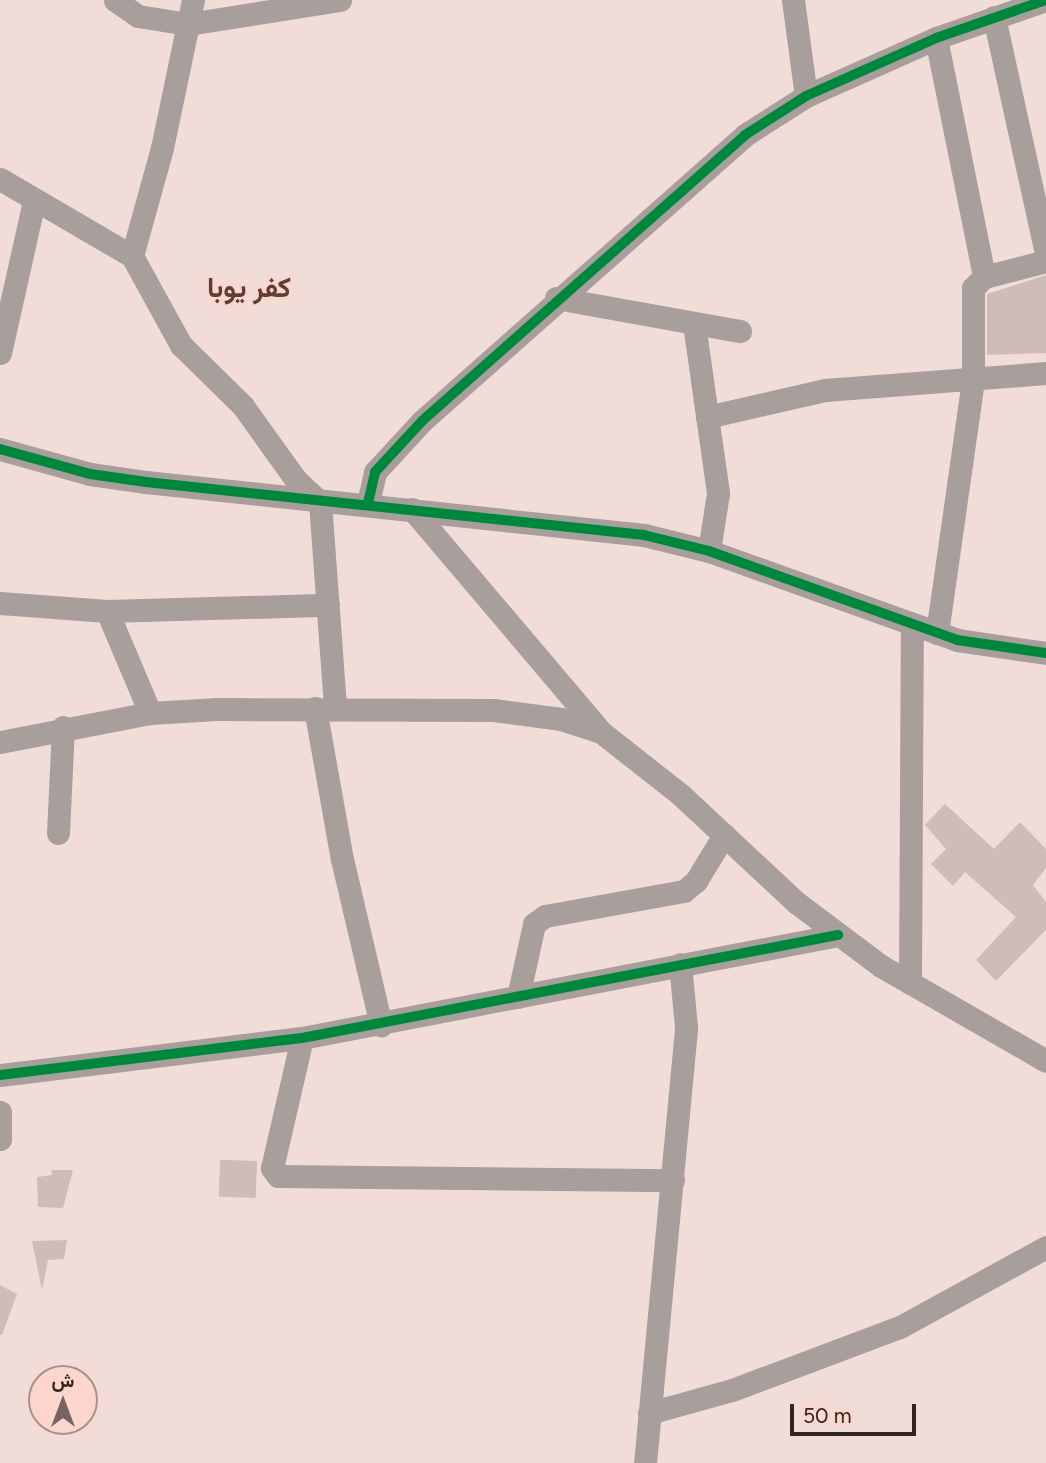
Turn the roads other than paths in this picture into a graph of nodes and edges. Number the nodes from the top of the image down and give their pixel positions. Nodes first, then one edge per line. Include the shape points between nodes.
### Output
1 (115, 0) edge
2 (194, 0) edge
3 (340, 0) edge
4 (793, 0) edge
5 (1046, 0) edge
6 (994, 18) junction
7 (188, 24) junction
8 (936, 38) junction
9 (806, 96) junction
10 (0, 179) edge
11 (34, 201) junction
12 (1046, 254) edge
13 (132, 256) junction
14 (1046, 261) edge
15 (984, 276) junction
16 (556, 298) junction
17 (694, 324) junction
18 (740, 331) dead end
19 (0, 353) edge
20 (1046, 373) edge
21 (973, 381) junction
22 (707, 417) junction
23 (0, 449) edge
24 (320, 502) junction
25 (368, 503) junction
26 (412, 509) junction
27 (709, 551) junction
28 (0, 603) edge
29 (328, 605) junction
30 (107, 611) junction
31 (912, 625) junction
32 (937, 633) junction
33 (1046, 653) edge
34 (325, 708) junction
35 (150, 713) junction
36 (63, 727) junction
37 (601, 732) junction
38 (0, 742) edge
39 (58, 833) dead end
40 (724, 835) junction
41 (838, 935) junction
42 (680, 964) junction
43 (911, 983) junction
44 (518, 997) junction
45 (381, 1025) junction
46 (302, 1038) junction
47 (1046, 1061) edge
48 (0, 1075) edge
49 (0, 1112) edge
50 (0, 1139) edge
51 (673, 1180) junction
52 (1046, 1247) edge
53 (649, 1413) junction
54 (645, 1463) edge

1 - 7 street via 138,16
2 - 7 street
3 - 7 street
4 - 9 street
5 - 6 street
6 - 8 street
6 - 12 street
7 - 13 street via 162,148
8 - 9 street
8 - 15 street
9 - 16 street via 716,156
10 - 11 street
11 - 13 street
11 - 19 street
13 - 24 street via 181,345 243,406 296,480
14 - 15 street
15 - 21 street via 972,294
16 - 17 street
16 - 25 street via 387,456 374,472
17 - 18 street
17 - 22 street
20 - 21 street
21 - 22 street via 825,390
21 - 32 street
22 - 27 street via 718,494
23 - 24 street via 90,474
24 - 25 street
24 - 29 street
25 - 26 street
26 - 27 street via 606,529
26 - 37 street
27 - 31 street
28 - 30 street
29 - 30 street
29 - 34 street
30 - 35 street
31 - 32 street
31 - 43 street
32 - 33 street
34 - 35 street
34 - 37 street via 526,713
34 - 45 street via 342,859
35 - 36 street
36 - 38 street
36 - 39 street
37 - 40 street
40 - 41 street
40 - 44 street via 696,881 684,891 545,916 534,924
41 - 42 street via 762,954
41 - 43 street
42 - 44 street
42 - 51 street via 686,1027
43 - 47 street
44 - 45 street
45 - 46 street
46 - 48 street
46 - 51 street via 272,1168 278,1176
49 - 50 street
51 - 53 street
52 - 53 street via 900,1326 743,1386
53 - 54 street

